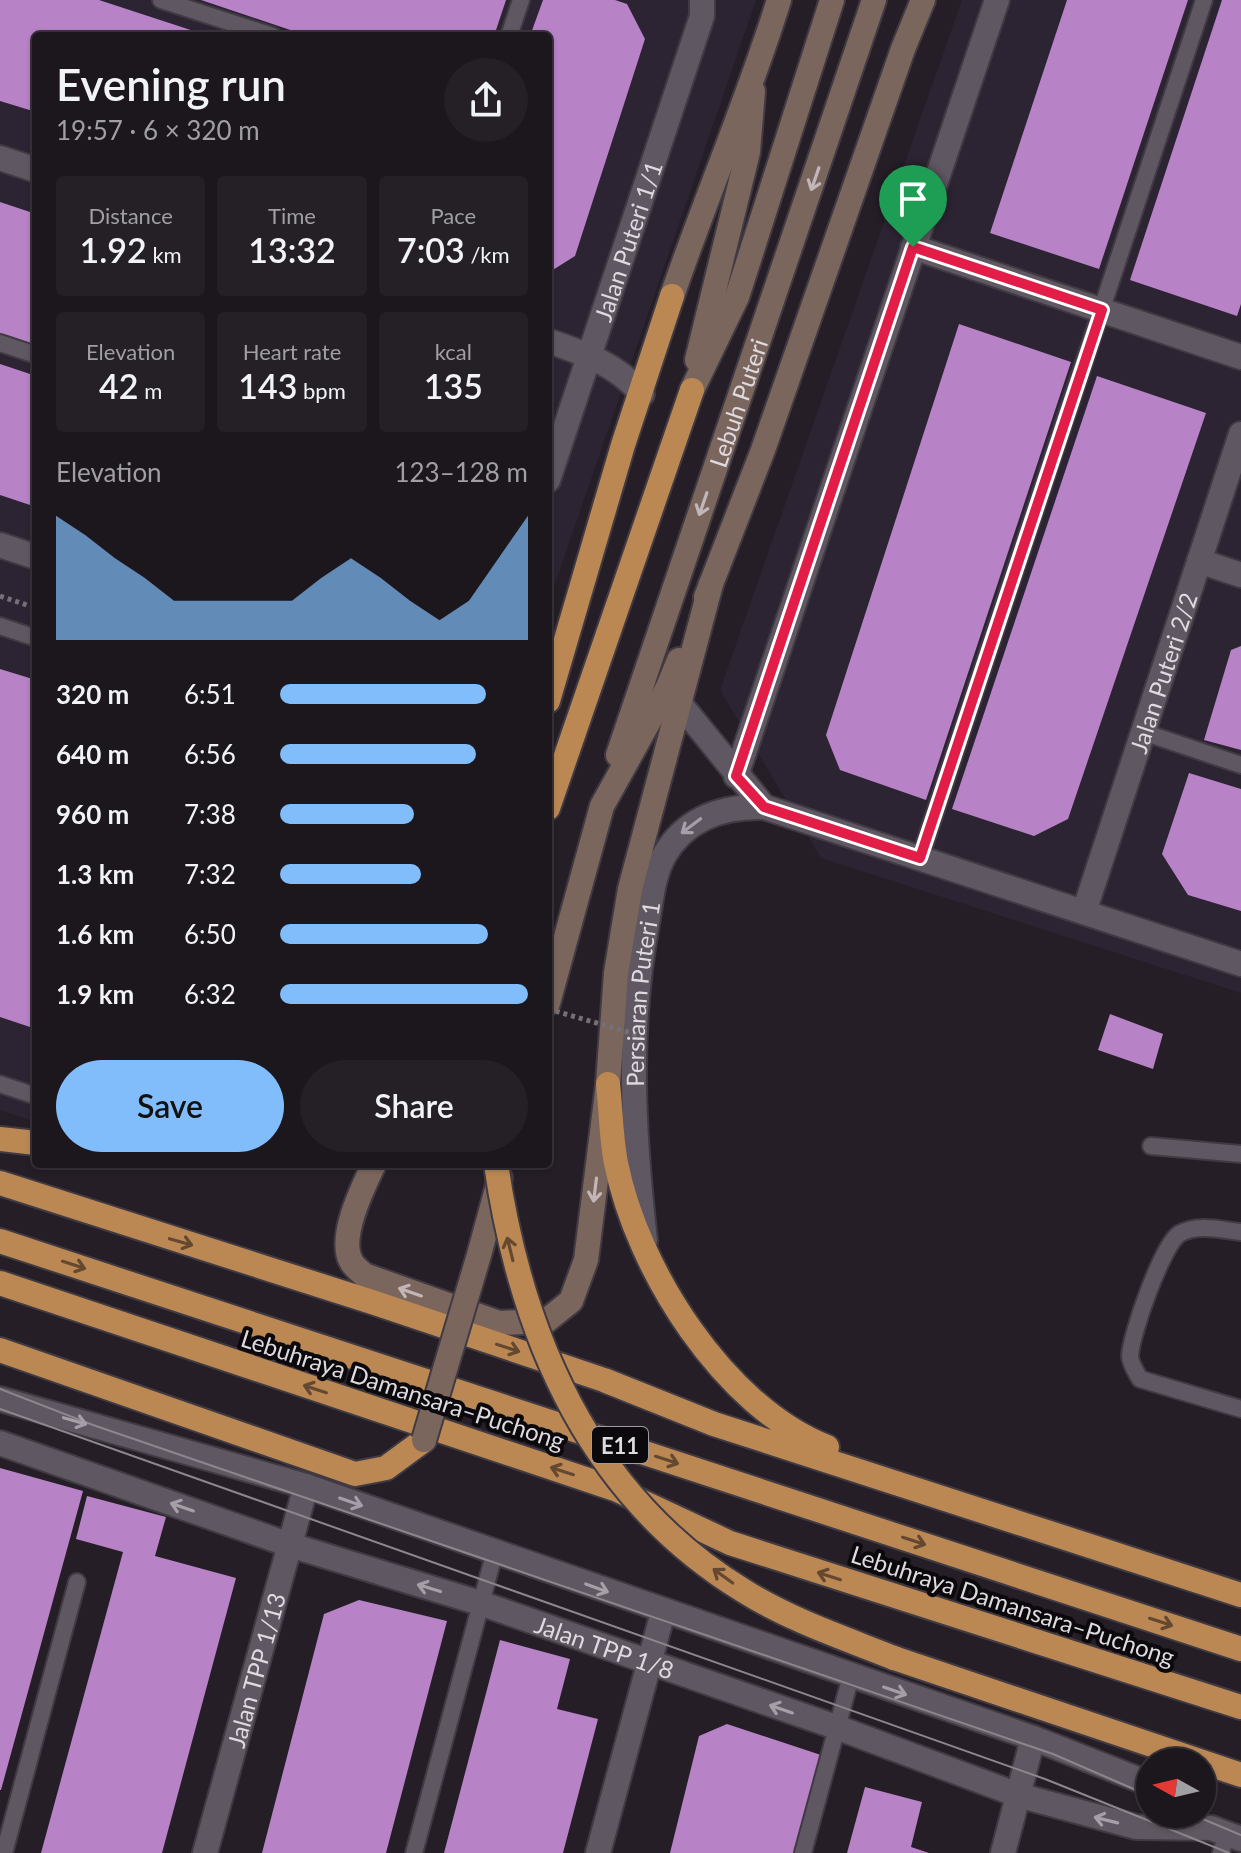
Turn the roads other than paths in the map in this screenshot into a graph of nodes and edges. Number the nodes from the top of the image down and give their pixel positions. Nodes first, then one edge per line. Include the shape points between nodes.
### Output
1 (161, 0) edge
2 (521, 0) edge
3 (702, 0) edge
4 (779, 0) edge
5 (832, 0) edge
6 (874, 0) edge
7 (923, 0) edge
8 (997, 0) edge
9 (1204, 0) edge
10 (261, 32) edge
11 (510, 32) edge
12 (753, 85) junction
13 (0, 158) edge
14 (32, 169) edge
15 (913, 247) junction
16 (672, 296) joint
17 (1102, 310) junction
18 (552, 342) edge
19 (0, 343) edge
20 (32, 354) edge
21 (590, 355) junction
22 (1241, 357) edge
23 (692, 390) junction
24 (642, 394) junction
25 (1241, 434) edge
26 (552, 468) edge
27 (0, 545) edge
28 (32, 556) edge
29 (1199, 561) junction
30 (1241, 575) edge
31 (711, 584) junction
32 (0, 626) edge
33 (32, 637) edge
34 (552, 687) edge
35 (680, 704) junction
36 (1143, 732) junction
37 (1241, 765) edge
38 (736, 776) junction
39 (552, 796) edge
40 (602, 806) junction
41 (764, 807) junction
42 (920, 858) junction
43 (1084, 912) junction
44 (1241, 964) edge
45 (552, 988) edge
46 (0, 1084) edge
47 (608, 1084) junction
48 (32, 1095) edge
49 (0, 1139) edge
50 (32, 1143) edge
51 (1151, 1146) dead end
52 (1241, 1154) edge
53 (372, 1168) edge
54 (497, 1168) edge
55 (503, 1168) edge
56 (0, 1183) edge
57 (1241, 1232) edge
58 (0, 1241) edge
59 (646, 1252) junction
60 (0, 1283) edge
61 (0, 1350) edge
62 (0, 1399) edge
63 (1241, 1409) edge
64 (424, 1440) joint
65 (0, 1443) edge
66 (864, 1474) junction
67 (306, 1486) junction
68 (290, 1545) junction
69 (495, 1551) junction
70 (77, 1582) dead end
71 (1241, 1595) edge
72 (480, 1603) junction
73 (663, 1612) junction
74 (1241, 1649) edge
75 (648, 1664) junction
76 (851, 1676) junction
77 (1241, 1707) edge
78 (836, 1727) junction
79 (1033, 1738) junction
80 (1241, 1775) edge
81 (1136, 1778) edge
82 (1018, 1795) junction
83 (1218, 1834) edge
84 (4, 1853) edge
85 (205, 1853) edge
86 (414, 1853) edge
87 (598, 1853) edge
88 (803, 1853) edge
89 (1003, 1853) edge

1 - 10 lane
2 - 11 lane
3 - 21 street, Jalan Puteri 1/1 via 702,16
4 - 12 main road
5 - 23 main road, Lebuh Puteri via 737,297
6 -> 40 main road, Lebuh Puteri
7 - 31 main road
8 - 15 street
9 - 17 lane
12 - 16 main road via 735,118
12 - 23 main road via 748,152
13 - 14 street
15 - 17 street
15 - 38 street
16 - 24 highway
17 - 22 street
17 - 42 lane
18 - 21 street
19 - 20 lane
21 - 24 street via 628,378
21 - 26 street, Jalan Puteri 1/1
23 - 39 highway
24 - 34 highway
25 - 29 street, Jalan Puteri 2/2
27 - 28 street
29 - 30 street
29 - 36 street, Jalan Puteri 2/2
31 - 35 main road
31 - 40 main road via 668,687
32 - 33 lane
35 - 38 street, Persiaran Puteri 1
35 - 47 main road via 630,889 616,973
36 - 37 lane
36 - 43 street, Jalan Puteri 2/2
38 - 41 street, Persiaran Puteri 1
40 - 45 main road
41 - 42 street, Persiaran Puteri 1
41 -> 59 street, Persiaran Puteri 1 via 722,808 700,819 665,854 656,876 637,975 631,1058
42 - 43 street, Persiaran Puteri 1
43 - 44 street, Persiaran Puteri 1
46 - 48 lane
47 -> 53 main road via 586,1260 571,1301 546,1321 499,1323 364,1275 350,1261 347,1241
47 - 59 highway via 616,1163
49 - 50 highway
51 - 52 lane
80 -> 54 highway, bridge via 866,1647 744,1592 649,1516 574,1416 547,1363 520,1286
55 - 64 main road, bridge
56 -> 66 highway via 604,1380
57 - 63 lane via 1197,1227 1177,1235 1136,1328 1130,1359 1140,1379
58 -> 74 highway, Lebuhraya Damansara–Puchong / E11
59 - 66 highway via 707,1354 739,1387 801,1437 832,1449
77 -> 60 highway, Lebuhraya Damansara–Puchong / E11 via 730,1543 615,1489
61 - 64 highway via 355,1474 386,1468
62 -> 67 street
68 -> 65 street, Jalan TPP 1/8
66 - 71 highway
67 - 68 street, Jalan TPP 1/13
67 -> 69 street
72 -> 68 street, Jalan TPP 1/8
68 - 85 street, Jalan TPP 1/13
69 - 72 lane
69 -> 73 street
70 - 84 lane
72 - 75 street, Jalan TPP 1/8
72 - 86 lane
73 - 75 street
73 - 76 street
78 -> 75 street, Jalan TPP 1/8
75 - 87 street
76 - 78 lane
76 -> 79 street
78 - 82 street, Jalan TPP 1/8
78 - 88 lane
79 - 81 street
79 - 82 street
83 -> 82 street, Jalan TPP 1/8 via 1136,1827
82 - 89 street

